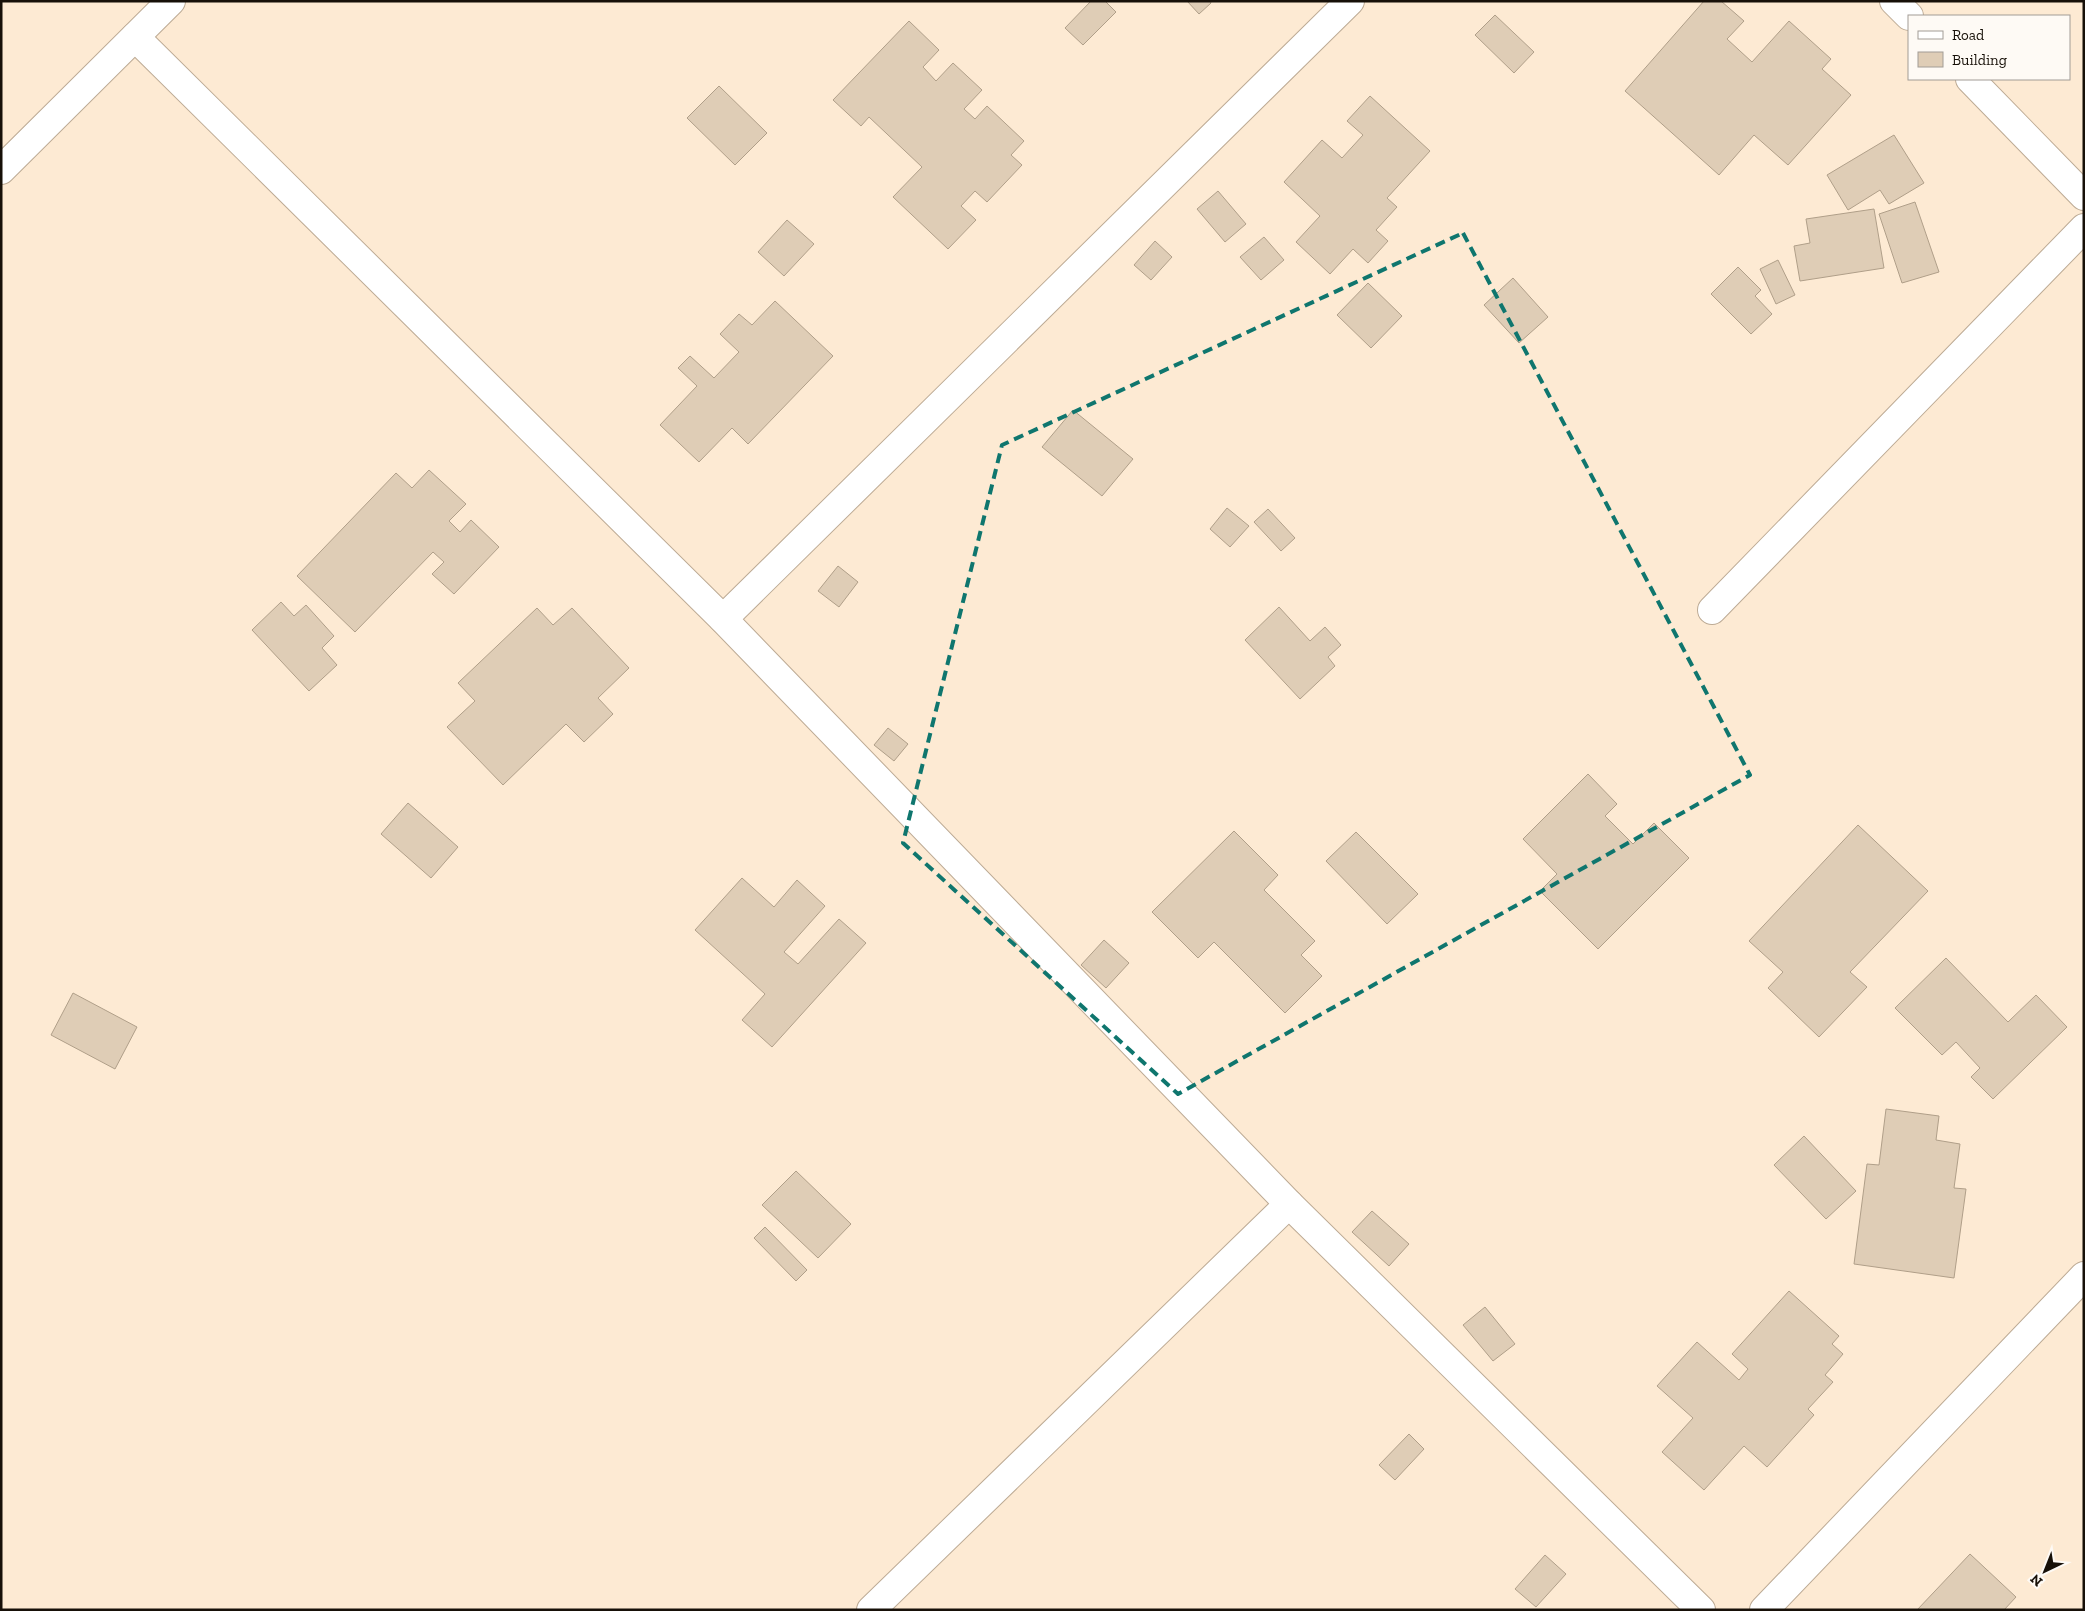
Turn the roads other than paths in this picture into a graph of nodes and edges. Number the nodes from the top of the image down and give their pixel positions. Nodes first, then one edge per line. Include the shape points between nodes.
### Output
1 (171, 1) edge
2 (1350, 1) edge
3 (1894, 1) edge
4 (1908, 15) edge
5 (135, 37) junction
6 (1971, 80) edge
7 (1, 170) edge
8 (2084, 196) edge
9 (2084, 228) edge
10 (1712, 610) dead end
11 (723, 619) junction
12 (1289, 1204) junction
13 (2084, 1276) edge
14 (871, 1610) edge
15 (1700, 1610) edge
16 (1764, 1610) edge

1 - 5 street
2 - 11 street
3 - 4 street
5 - 7 street
5 - 11 street
6 - 8 street
9 - 10 street
11 - 12 street
12 - 14 street
12 - 15 street
13 - 16 street

